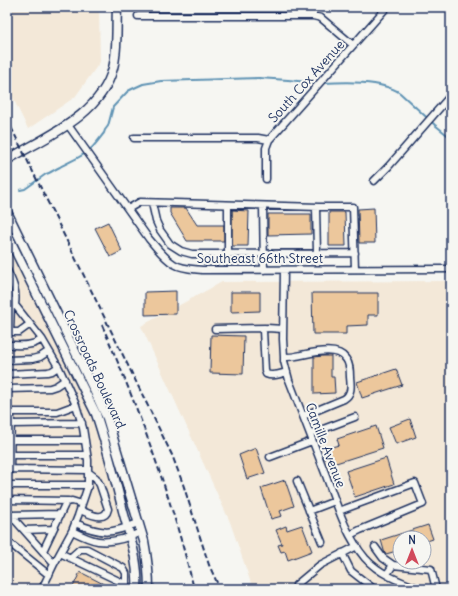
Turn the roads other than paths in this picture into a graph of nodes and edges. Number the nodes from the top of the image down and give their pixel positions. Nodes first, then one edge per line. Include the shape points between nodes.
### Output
1 (117, 7) edge
2 (313, 7) edge
3 (387, 7) edge
4 (138, 16) dead end
5 (313, 16) junction
6 (354, 45) junction
7 (451, 95) edge
8 (68, 125) junction
9 (134, 138) dead end
10 (269, 140) junction
11 (7, 160) edge
12 (266, 179) dead end
13 (374, 181) dead end
14 (152, 203) junction
15 (228, 205) junction
16 (263, 206) junction
17 (316, 207) junction
18 (128, 209) junction
19 (7, 212) edge
20 (7, 234) edge
21 (317, 253) junction
22 (354, 253) junction
23 (228, 254) junction
24 (264, 254) junction
25 (451, 269) edge
26 (7, 270) edge
27 (264, 270) junction
28 (284, 270) junction
29 (355, 270) junction
30 (11, 301) edge
31 (30, 324) junction
32 (266, 328) junction
33 (215, 329) dead end
34 (283, 329) junction
35 (9, 332) edge
36 (42, 339) junction
37 (7, 345) edge
38 (49, 350) junction
39 (284, 357) junction
40 (7, 360) edge
41 (58, 367) junction
42 (287, 372) junction
43 (7, 374) edge
44 (65, 380) junction
45 (7, 388) edge
46 (76, 405) junction
47 (9, 412) edge
48 (303, 416) junction
49 (355, 417) dead end
50 (82, 423) junction
51 (11, 424) junction
52 (311, 438) junction
53 (10, 440) junction
54 (85, 440) junction
55 (87, 454) junction
56 (10, 455) junction
57 (270, 457) dead end
58 (88, 471) junction
59 (8, 472) edge
60 (296, 481) dead end
61 (88, 484) junction
62 (7, 485) edge
63 (7, 500) edge
64 (68, 501) junction
65 (335, 501) junction
66 (81, 507) junction
67 (309, 511) junction
68 (339, 511) junction
69 (9, 513) edge
70 (60, 514) junction
71 (75, 523) junction
72 (138, 523) junction
73 (127, 527) junction
74 (53, 529) junction
75 (24, 530) junction
76 (72, 531) junction
77 (141, 532) junction
78 (350, 535) junction
79 (130, 537) junction
80 (7, 541) edge
81 (322, 542) dead end
82 (357, 546) junction
83 (375, 547) dead end
84 (43, 551) junction
85 (60, 553) junction
86 (342, 553) junction
87 (70, 558) junction
88 (54, 564) junction
89 (392, 564) edge
90 (392, 566) edge
91 (431, 570) edge
92 (387, 574) junction
93 (49, 575) junction
94 (296, 585) dead end
95 (126, 587) edge
96 (42, 589) edge
97 (137, 589) edge
98 (149, 589) edge
99 (374, 589) edge
100 (418, 589) edge
101 (436, 589) edge

1 - 8 main road via 116,52 110,79 96,101
2 - 5 street
3 - 6 street, South Cox Avenue
4 - 5 street
5 - 6 street via 321,18
6 - 10 street, South Cox Avenue
7 - 13 street
8 - 11 main road
8 - 18 street, Southeast 66th Street
9 - 10 street
10 - 12 street, South Cox Avenue via 266,148
14 - 15 street
14 - 18 street via 140,202
14 - 23 street via 156,221 170,244 192,254
15 - 16 street
15 - 23 street
16 - 17 street
16 - 24 street
17 - 21 street
17 - 22 street via 354,207
18 - 27 street, Southeast 66th Street via 149,239 174,264 187,269
19 - 72 main road, Crossroads Boulevard via 107,418
20 - 73 main road, Crossroads Boulevard via 96,414
21 - 22 street
21 - 24 street
22 - 29 street
23 - 24 street
24 - 27 street
25 - 29 street, Southeast 66th Street
26 - 30 street via 16,292
27 - 28 street, Southeast 66th Street
28 - 29 street, Southeast 66th Street
28 - 34 street, Camille Avenue
30 - 31 street
30 - 35 street
31 - 35 street via 19,332
31 - 36 street
32 - 33 street
32 - 34 street
32 - 42 street via 263,330 266,374 274,376
34 - 39 street, Camille Avenue
36 - 37 street via 30,345
36 - 38 street
38 - 40 street via 32,359
38 - 41 street
39 - 42 street, Camille Avenue
39 - 48 street via 337,352 343,355 350,367 348,396
41 - 43 street via 48,372
41 - 44 street
42 - 48 street, Camille Avenue
44 - 45 street via 50,388
44 - 46 street
46 - 47 street via 57,412
46 - 50 street
47 - 51 street
48 - 52 street, Camille Avenue
49 - 52 street
50 - 51 street
50 - 54 street
51 - 53 street
52 - 57 street
52 - 65 street, Camille Avenue
53 - 54 street
53 - 56 street
54 - 55 street
55 - 56 street
55 - 58 street
56 - 59 street
58 - 59 street
58 - 61 street
58 - 66 street via 100,484 108,510 102,517
60 - 67 street
61 - 62 street
61 - 66 street
63 - 64 street
64 - 66 street
64 - 70 street
65 - 67 street
65 - 68 street, Camille Avenue
66 - 71 street
67 - 81 street
68 - 78 street, Camille Avenue
68 - 78 street via 415,483 423,504
69 - 70 street
69 - 75 street
70 - 74 street
71 - 73 street via 99,531 114,531
71 - 76 street
72 - 73 street
72 - 77 main road, Crossroads Boulevard
73 - 79 main road, Crossroads Boulevard
74 - 75 street
74 - 84 street
75 - 84 street
76 - 79 street via 97,541
76 - 85 street
77 - 79 street
77 - 98 main road, Crossroads Boulevard via 147,555
78 - 82 street, Camille Avenue
79 - 97 main road, Crossroads Boulevard via 134,551
80 - 93 street
82 - 86 street
82 - 92 street, Camille Avenue via 366,559
83 - 89 street via 383,558
84 - 88 street
85 - 87 street
85 - 88 street
86 - 94 street via 320,565
86 - 99 street via 351,571
87 - 95 street via 123,583
87 - 95 street via 80,549 87,549 123,568 126,573
88 - 93 street
90 - 92 street
91 - 101 street
92 - 100 street, Camille Avenue
93 - 96 street

